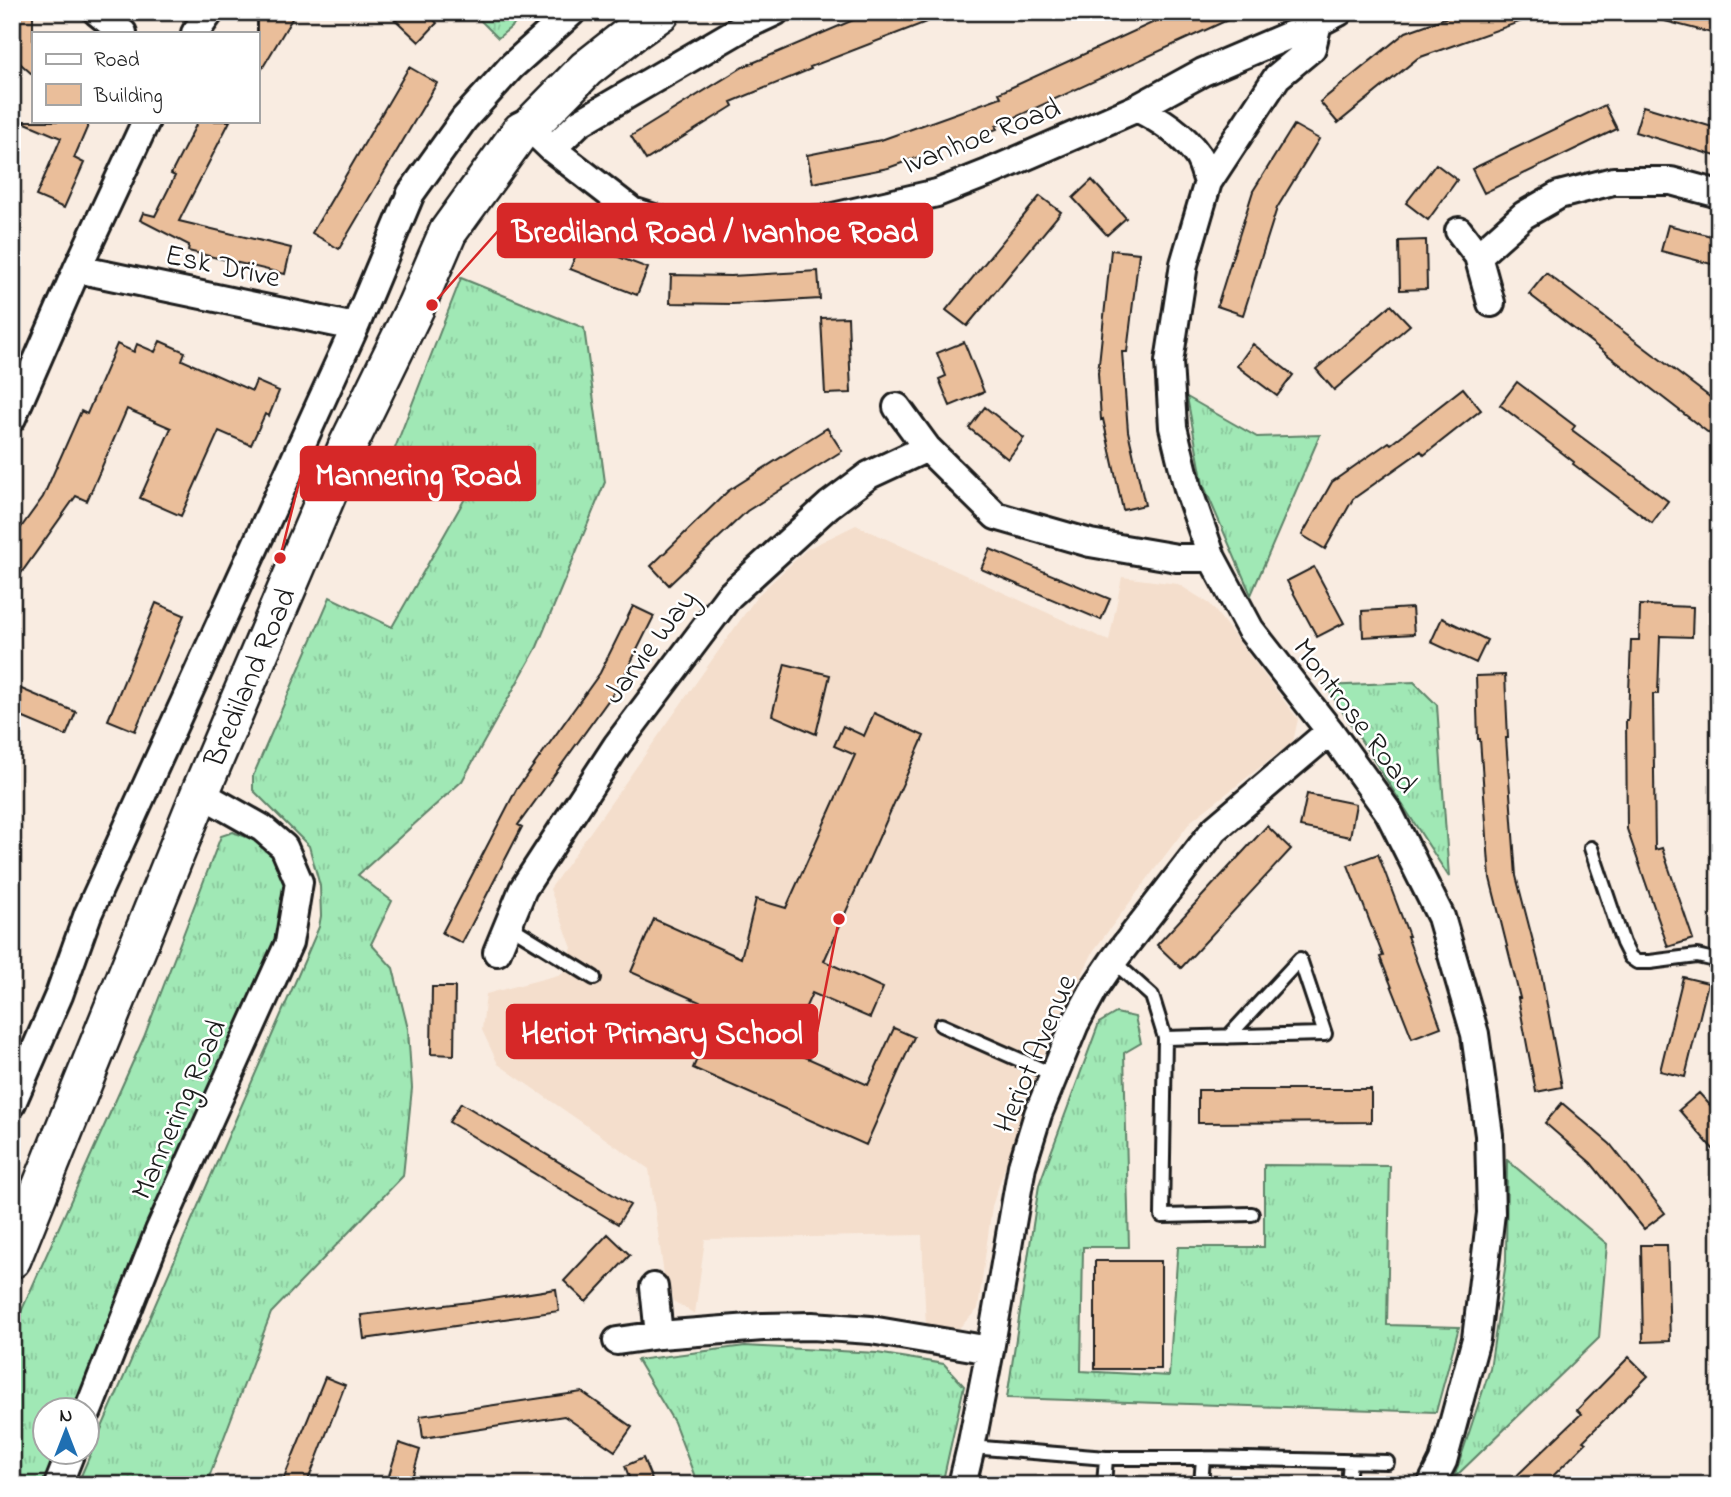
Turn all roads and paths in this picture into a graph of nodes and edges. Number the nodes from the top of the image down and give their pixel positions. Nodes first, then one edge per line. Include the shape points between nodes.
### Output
1 (97, 12) edge
2 (210, 12) edge
3 (572, 12) edge
4 (661, 12) edge
5 (775, 12) edge
6 (1329, 18) edge
7 (121, 32) edge
8 (196, 32) edge
9 (1137, 108) junction
10 (146, 122) edge
11 (541, 138) junction
12 (1208, 182) junction
13 (1719, 194) edge
14 (1460, 230) dead end
15 (1478, 256) junction
16 (77, 269) junction
17 (1492, 303) dead end
18 (355, 327) junction
19 (897, 407) dead end
20 (12, 418) edge
21 (928, 447) junction
22 (1212, 558) junction
23 (1330, 732) junction
24 (200, 793) junction
25 (1591, 848) dead end
26 (508, 925) junction
27 (497, 952) dead end
28 (1113, 961) junction
29 (1719, 961) edge
30 (594, 978) dead end
31 (941, 1025) dead end
32 (1228, 1037) junction
33 (1165, 1038) junction
34 (1054, 1074) junction
35 (12, 1103) edge
36 (1252, 1214) dead end
37 (12, 1259) edge
38 (653, 1287) dead end
39 (659, 1335) junction
40 (617, 1341) dead end
41 (990, 1350) junction
42 (94, 1396) edge
43 (971, 1447) junction
44 (1106, 1458) junction
45 (1203, 1458) junction
46 (1350, 1461) junction
47 (1387, 1462) dead end
48 (65, 1466) edge
49 (58, 1485) edge
50 (962, 1485) edge
51 (1104, 1485) edge
52 (1201, 1485) edge
53 (1348, 1485) edge
54 (1431, 1485) edge

1 - 7 street
2 - 8 street
3 - 18 street, Brediland Road via 512,66 464,119 411,193
4 - 11 street, Brediland Road via 586,69
5 - 11 street via 579,123
6 - 9 street, Ivanhoe Road via 1203,72
6 - 12 street, Montrose Road via 1312,48 1277,77
9 - 11 street, Ivanhoe Road via 937,193 824,219 739,226 676,225 632,211
9 - 12 street via 1175,131 1199,157
10 - 16 street
11 - 24 street, Brediland Road via 521,131 448,232 348,444
12 - 22 street, Montrose Road via 1184,264 1169,362 1173,427
13 - 15 street via 1671,181 1613,181 1580,189 1524,215
14 - 15 street
15 - 17 street
16 - 18 street, Esk Drive
16 - 20 street
18 - 35 street, Brediland Road via 88,914
19 - 21 street
21 - 22 street via 996,516 1090,543 1177,558
21 - 26 street, Jarvie Way via 869,475 729,596 617,745 523,889
22 - 23 street, Montrose Road via 1250,629
23 - 28 street, Heriot Avenue via 1215,830
23 - 54 street, Montrose Road via 1389,813 1441,918 1475,1034 1489,1135 1491,1213 1476,1339 1443,1461
24 - 37 street, Brediland Road
24 - 42 street, Mannering Road via 262,828 284,847 299,882 289,943 159,1231
25 - 29 lane via 1630,957 1637,962 1698,956
26 - 27 street, Jarvie Way
26 - 30 lane
28 - 33 lane via 1152,996
28 - 34 street, Heriot Avenue via 1075,1024
31 - 34 lane
32 - 32 lane via 1325,1034 1300,959 1291,969
32 - 33 lane
33 - 36 lane via 1162,1216
34 - 41 street, Heriot Avenue via 1022,1166
38 - 39 street
39 - 40 street
39 - 41 street via 812,1326 871,1330
41 - 43 street, Heriot Avenue
43 - 44 lane
43 - 50 street, Heriot Avenue
44 - 45 lane
44 - 51 lane
45 - 46 lane
45 - 52 lane
46 - 47 lane
46 - 53 lane
48 - 49 street

